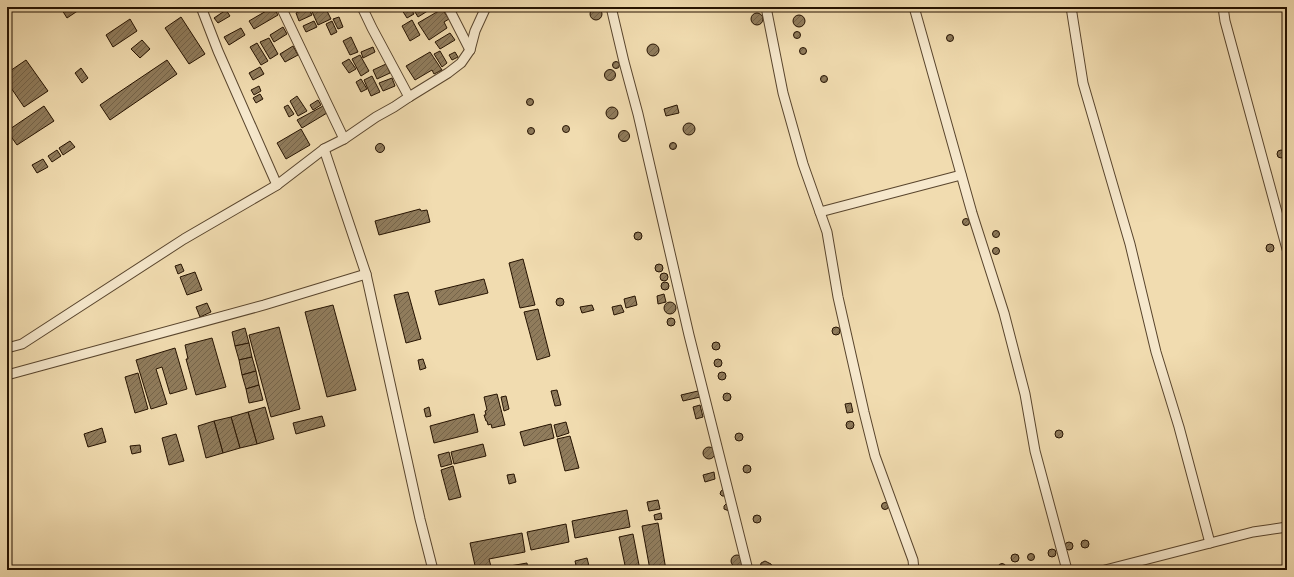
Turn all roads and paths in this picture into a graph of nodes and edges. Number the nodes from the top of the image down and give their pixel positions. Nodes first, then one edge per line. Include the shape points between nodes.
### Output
1 (201, 7) edge
2 (281, 7) edge
3 (362, 7) edge
4 (448, 7) edge
5 (486, 7) edge
6 (611, 7) edge
7 (766, 7) edge
8 (914, 7) edge
9 (1071, 7) edge
10 (1223, 7) edge
11 (470, 50) junction
12 (409, 97) junction
13 (344, 139) junction
14 (324, 149) junction
15 (961, 175) junction
16 (277, 185) junction
17 (820, 212) junction
18 (1287, 249) edge
19 (366, 274) junction
20 (7, 348) edge
21 (7, 375) edge
22 (1287, 527) edge
23 (1210, 543) junction
24 (433, 570) edge
25 (748, 570) edge
26 (914, 570) edge
27 (1067, 570) edge
28 (1105, 570) edge

1 - 16 street
2 - 13 street
3 - 12 street
4 - 11 street
5 - 11 street
6 - 25 street
7 - 17 street via 783,93
8 - 15 street
9 - 23 street via 1084,82
10 - 18 street
11 - 12 street via 461,63
12 - 13 street
13 - 14 street
14 - 16 street
14 - 19 street
15 - 17 street
15 - 27 street via 1004,313 1025,394 1035,451
16 - 20 street via 184,239 22,344
17 - 26 street via 827,232 840,305 875,456 913,560
19 - 21 street via 264,305
19 - 24 street
22 - 23 street via 1253,532
23 - 28 street

